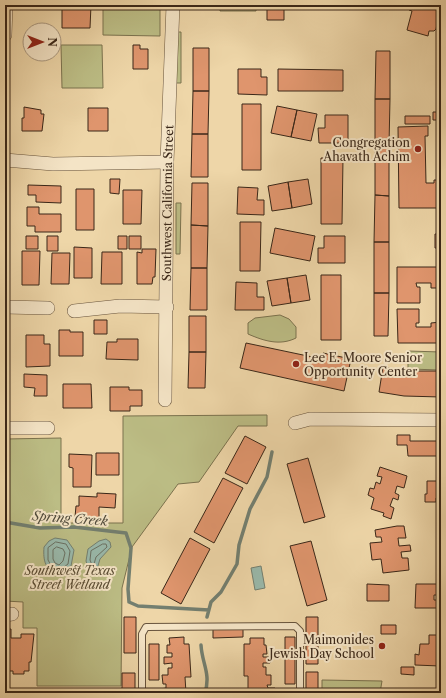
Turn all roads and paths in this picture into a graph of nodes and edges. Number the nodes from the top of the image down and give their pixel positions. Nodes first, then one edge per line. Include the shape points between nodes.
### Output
1 (6, 5) edge
2 (173, 5) edge
3 (5, 21) edge
4 (5, 35) edge
5 (5, 160) edge
6 (167, 162) junction
7 (5, 307) edge
8 (167, 307) junction
9 (48, 308) dead end
10 (74, 311) dead end
11 (165, 400) dead end
12 (441, 420) edge
13 (295, 423) dead end
14 (5, 428) edge
15 (48, 428) dead end
16 (142, 693) edge
17 (300, 693) edge

1 - 3 street
2 - 6 street, Southwest California Street
3 - 4 street
5 - 6 street via 53,164
6 - 8 street, Southwest California Street
7 - 9 street
8 - 10 street via 120,306
8 - 11 street, Southwest California Street
12 - 13 street via 310,419
14 - 15 street
16 - 17 lane via 142,634 146,627 295,626 300,632

